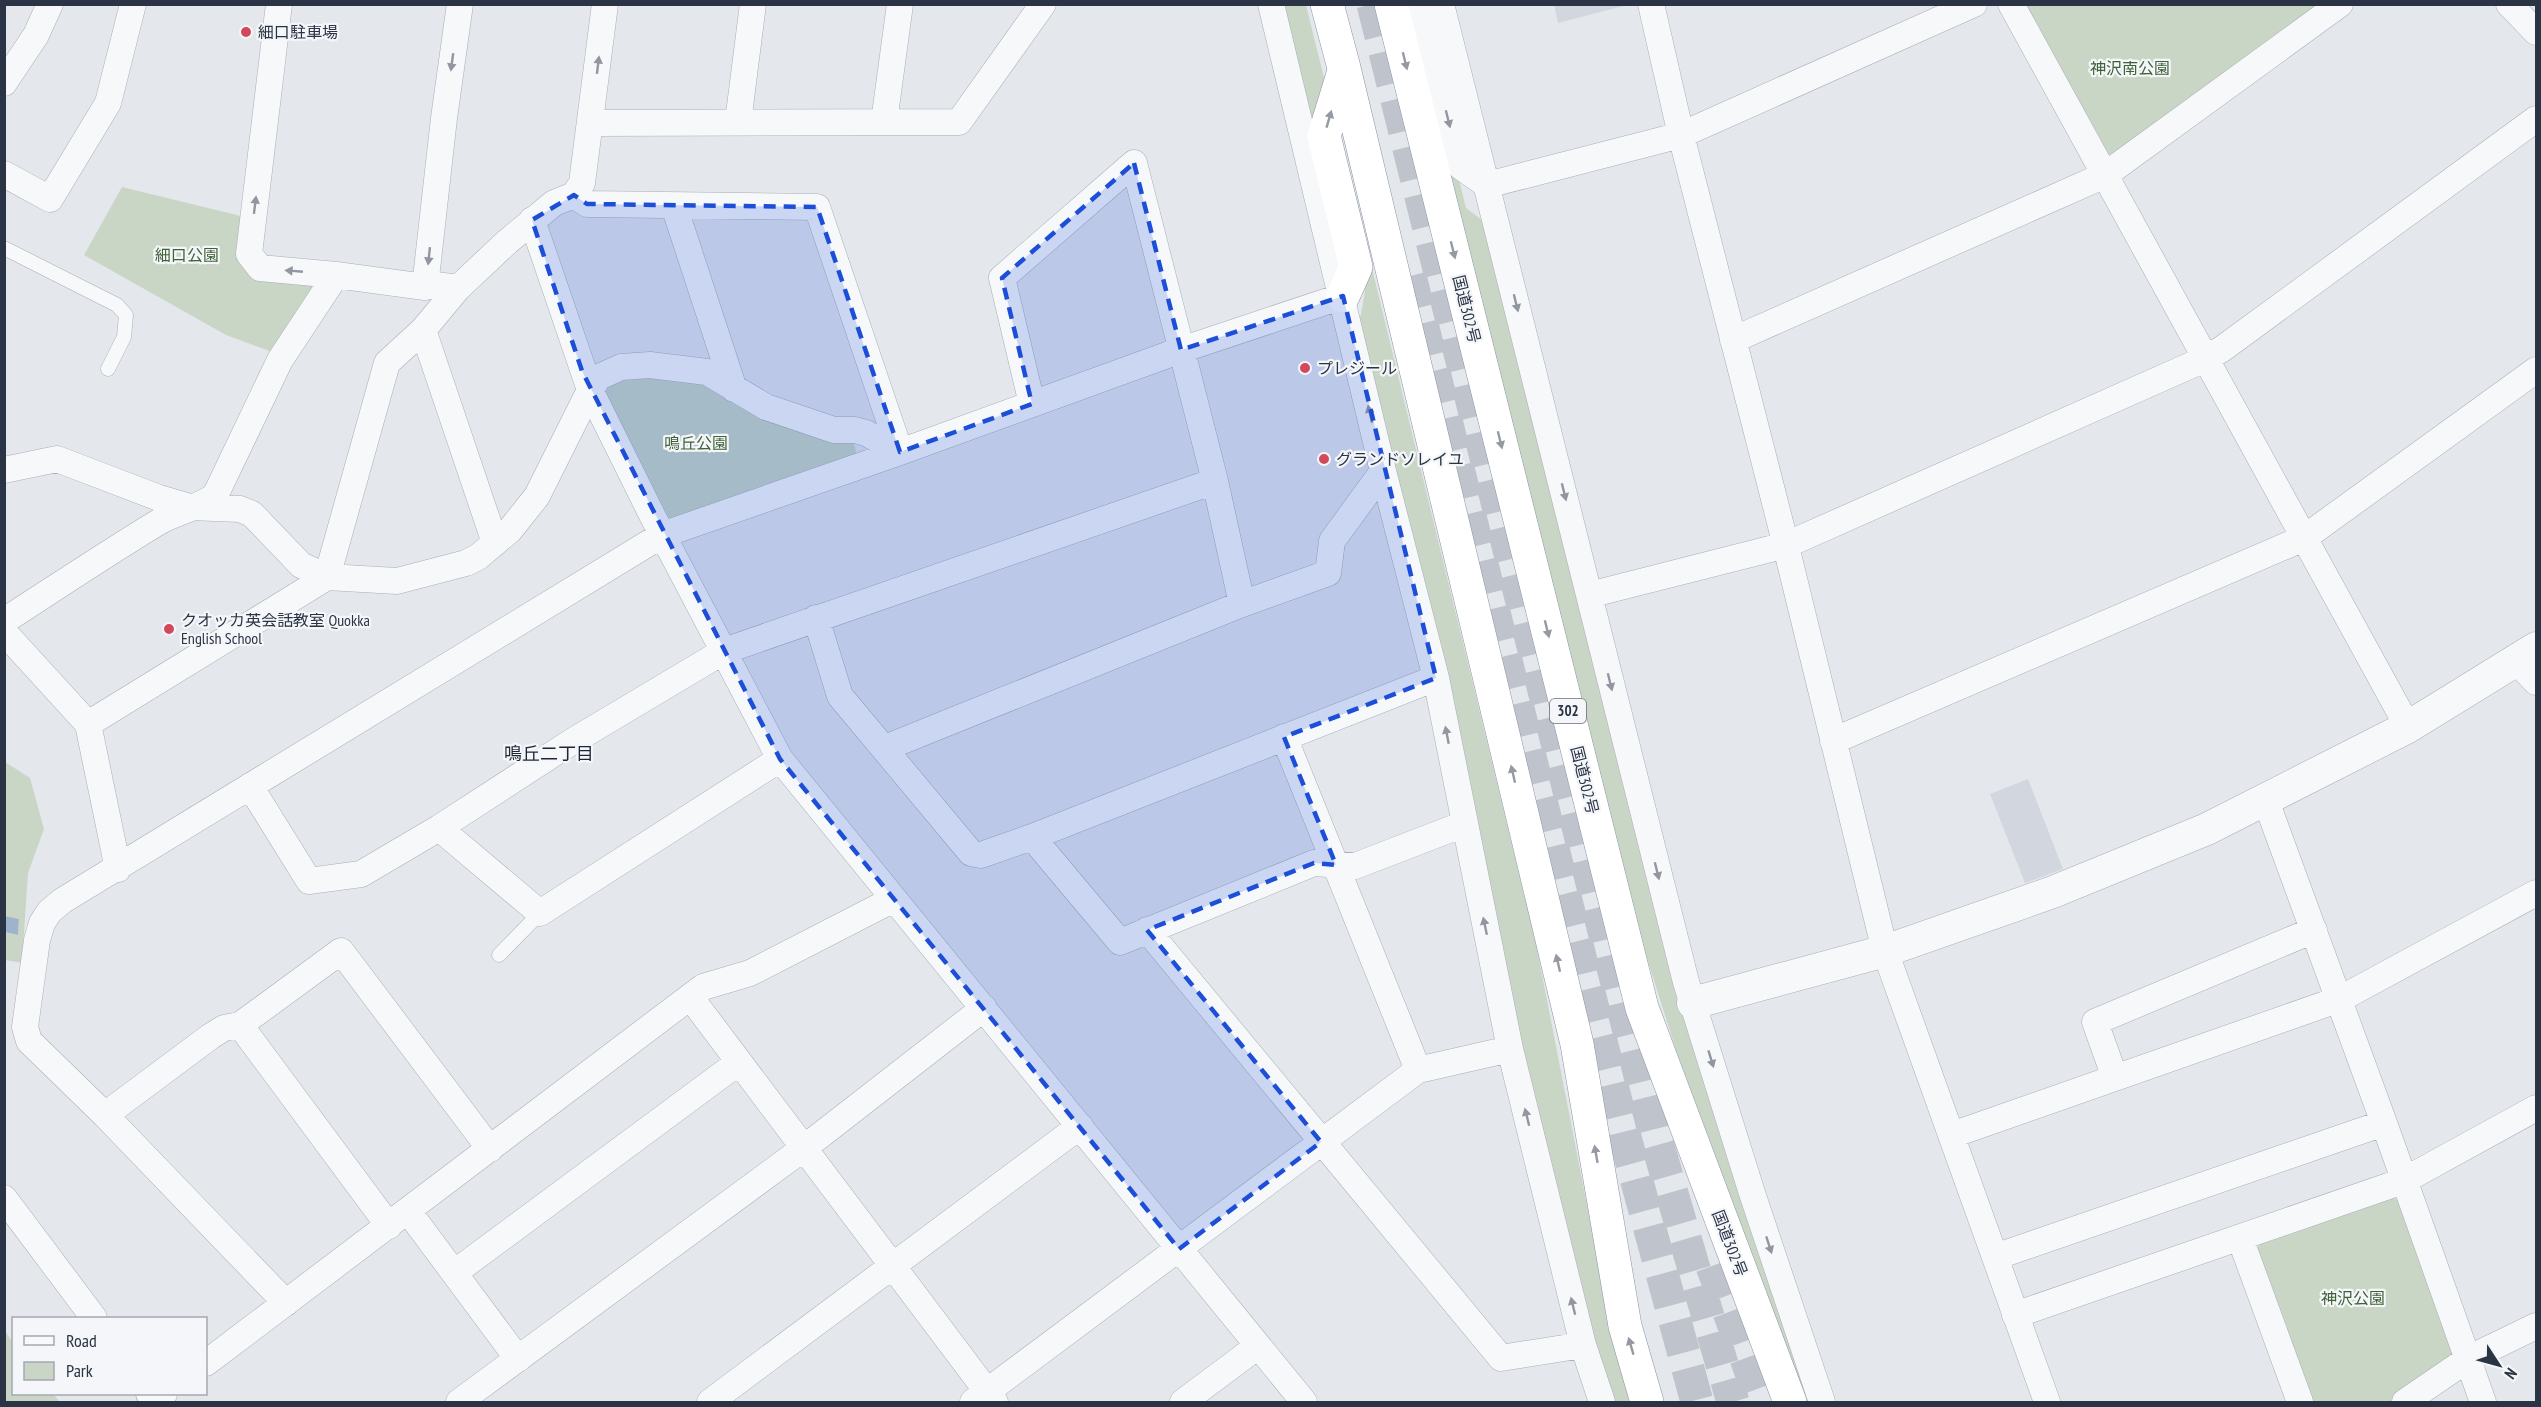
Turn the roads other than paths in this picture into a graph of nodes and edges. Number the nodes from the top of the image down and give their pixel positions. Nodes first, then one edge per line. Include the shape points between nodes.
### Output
1 (50, 4) edge
2 (134, 4) edge
3 (279, 4) edge
4 (460, 4) edge
5 (753, 4) edge
6 (900, 4) edge
7 (1043, 4) edge
8 (1271, 4) edge
9 (1327, 4) edge
10 (1391, 4) edge
11 (1413, 4) edge
12 (1441, 4) edge
13 (1651, 4) edge
14 (1974, 4) edge
15 (2011, 4) edge
16 (2340, 4) edge
17 (2510, 4) edge
18 (598, 5) edge
19 (2536, 32) edge
20 (1344, 68) junction
21 (4, 83) edge
22 (2536, 119) edge
23 (738, 122) junction
24 (884, 122) junction
25 (590, 123) junction
26 (1681, 135) junction
27 (4, 174) edge
28 (2105, 175) junction
29 (1487, 185) junction
30 (574, 195) junction
31 (674, 206) junction
32 (532, 220) junction
33 (4, 248) edge
34 (336, 275) junction
35 (425, 287) junction
36 (458, 288) junction
37 (1343, 296) junction
38 (423, 330) junction
39 (1733, 340) junction
40 (1181, 350) junction
41 (2205, 359) junction
42 (108, 369) dead end
43 (2536, 370) edge
44 (734, 389) junction
45 (590, 390) junction
46 (1032, 404) junction
47 (900, 452) junction
48 (4, 470) edge
49 (1383, 471) junction
50 (1215, 480) junction
51 (190, 507) junction
52 (662, 535) junction
53 (2304, 538) junction
54 (495, 543) junction
55 (1786, 545) junction
56 (327, 577) junction
57 (1589, 595) junction
58 (1242, 604) junction
59 (816, 618) junction
60 (4, 621) edge
61 (4, 632) edge
62 (724, 651) junction
63 (2530, 664) edge
64 (1436, 678) junction
65 (88, 724) junction
66 (2408, 727) junction
67 (1284, 737) junction
68 (1833, 741) junction
69 (885, 748) junction
70 (780, 759) junction
71 (250, 786) junction
72 (2266, 801) junction
73 (1464, 824) junction
74 (439, 828) junction
75 (1032, 837) junction
76 (1336, 865) junction
77 (118, 869) junction
78 (2536, 893) edge
79 (894, 899) junction
80 (540, 913) junction
81 (1148, 930) junction
82 (2313, 930) junction
83 (1885, 951) junction
84 (499, 955) dead end
85 (691, 998) junction
86 (2340, 999) junction
87 (1693, 1003) junction
88 (984, 1008) junction
89 (240, 1025) junction
90 (1510, 1049) junction
91 (739, 1062) junction
92 (1418, 1070) junction
93 (2115, 1078) junction
94 (2536, 1108) edge
95 (105, 1115) junction
96 (2384, 1123) junction
97 (1080, 1126) junction
98 (1952, 1136) junction
99 (1322, 1142) junction
100 (804, 1148) junction
101 (490, 1149) junction
102 (2403, 1181) junction
103 (4, 1198) edge
104 (398, 1219) junction
105 (2240, 1238) junction
106 (1179, 1249) junction
107 (1995, 1257) junction
108 (894, 1267) junction
109 (454, 1274) junction
110 (286, 1303) junction
111 (2016, 1315) junction
112 (93, 1317) edge
113 (2536, 1326) edge
114 (1583, 1345) junction
115 (1258, 1346) junction
116 (518, 1359) junction
117 (2468, 1359) junction
118 (207, 1362) edge
119 (985, 1399) edge
120 (459, 1402) edge
121 (710, 1402) edge
122 (1183, 1402) edge
123 (1304, 1402) edge
124 (1602, 1402) edge
125 (1647, 1402) edge
126 (1790, 1402) edge
127 (1822, 1402) edge
128 (2048, 1402) edge
129 (2300, 1402) edge
130 (2405, 1402) edge
131 (2483, 1402) edge

1 - 21 street
2 - 27 street via 108,103 50,200
34 -> 3 street via 261,268 249,254
4 -> 35 street
5 - 23 street
6 - 24 street
7 - 24 street via 959,122
8 - 37 street
9 - 20 highway
10 -> 126 highway, 国道302号 / 302 via 1642,1008
11 -> 29 street via 1422,15 1460,166
12 - 29 street
13 - 26 street
14 - 26 street
15 - 28 street
16 - 28 street
17 - 19 street
25 -> 18 street
37 -> 20 highway via 1356,267 1324,136
125 -> 20 highway via 1625,1326 1577,1044
22 - 41 street
23 - 24 street
23 - 25 street
25 - 30 street via 582,183
26 - 29 street
26 - 39 street
28 - 39 street
28 - 41 street
29 -> 57 street
30 - 31 street via 587,204
30 - 32 street via 554,203
31 - 44 street
31 - 47 street via 817,207
32 - 36 street
32 - 45 street
33 - 42 lane via 117,306 126,315 124,337
34 - 35 street
34 - 51 street via 280,360 215,496
35 - 36 street
36 - 38 street
37 - 40 street
49 -> 37 street
38 - 54 street
38 - 56 street via 387,363
39 - 55 street
40 - 46 street
40 - 46 street via 1134,163 1002,278
40 - 50 street
41 - 53 street
41 - 55 street
43 - 53 street
44 - 45 street via 706,372 650,365 621,367 599,377
44 - 47 street via 766,407 834,430 866,433
45 - 52 street
45 - 54 street via 537,496
46 - 47 street
47 - 52 street
48 - 51 street via 57,459
49 - 58 street via 1332,541 1328,573
49 - 64 street
50 - 58 street
50 - 59 street
51 - 56 street via 240,509 252,514 301,565
51 - 60 street via 160,521
52 - 62 street
52 - 71 street
53 - 66 street
53 - 68 street
54 - 56 street via 466,563 397,581
55 - 57 street
55 - 68 street
56 - 65 street
57 -> 87 street
58 - 69 street
59 - 62 street
59 - 69 street via 840,696
61 - 65 street
62 - 70 street
62 - 74 street via 573,741
63 - 66 street
64 - 67 street
73 -> 64 street
65 - 77 street
66 - 72 street
67 - 75 street
67 - 76 street
68 - 83 street
69 - 75 street via 971,853 981,855
70 - 79 street
70 - 80 street
71 - 74 street via 309,880 361,874
71 - 77 street
72 - 82 street
72 - 83 street via 2053,892
73 - 76 street via 1355,866
90 -> 73 street
74 - 80 street
75 - 81 street via 1120,942
76 - 81 street via 1314,863
76 - 92 street
77 - 95 street via 62,901 42,923 25,1027 29,1041
78 - 86 street
79 - 85 street via 750,973 703,987
79 - 88 street
80 - 84 lane
81 - 99 street
82 - 86 street
82 - 93 street via 2095,1022
83 - 87 street
83 - 98 street
85 - 91 street
85 - 101 street
86 - 93 street
86 - 96 street
87 -> 127 street
88 - 97 street
88 - 100 street
89 - 95 street via 211,1036
89 - 101 street via 341,951
89 - 104 street
90 - 92 street
114 -> 90 street
91 - 100 street
91 - 109 street
92 - 99 street
93 - 98 street
94 - 102 street
95 - 110 street
96 - 102 street
96 - 107 street
97 - 106 street
97 - 108 street
98 - 107 street
99 - 106 street
99 - 114 street via 1501,1358
100 - 108 street
100 - 116 street
101 - 104 street
102 - 105 street
102 - 117 street
103 - 112 street
104 - 109 street
104 - 110 street
105 - 111 street
105 - 129 street
106 - 115 street
106 - 119 street
107 - 111 street
108 - 119 street
108 - 121 street
109 - 116 street
110 - 118 street
111 - 128 street
113 - 117 street
114 - 124 street
115 - 122 street
115 - 123 street
116 - 120 street
117 - 130 street
117 - 131 street

